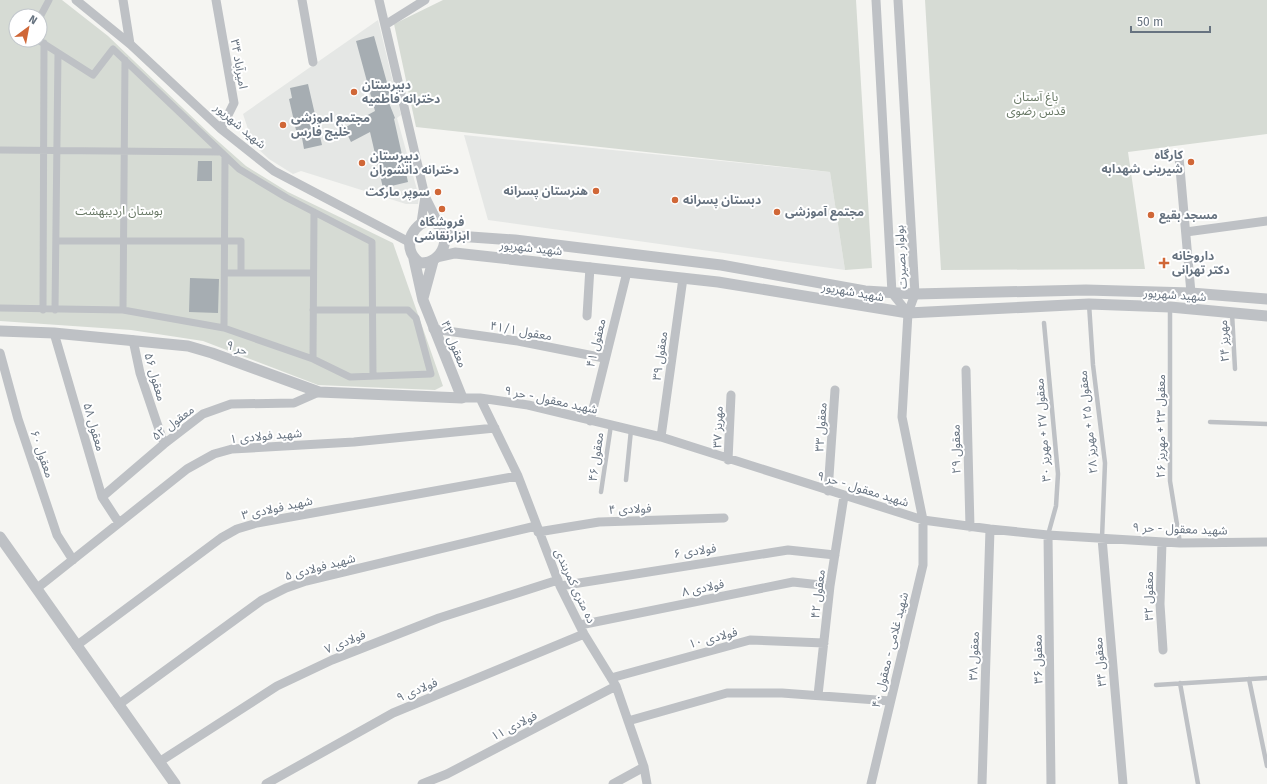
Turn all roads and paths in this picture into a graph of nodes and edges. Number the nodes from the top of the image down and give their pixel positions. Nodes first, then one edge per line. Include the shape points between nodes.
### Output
1 (76, 0) edge
2 (124, 0) edge
3 (216, 0) edge
4 (302, 0) edge
5 (379, 0) edge
6 (425, 0) edge
7 (876, 0) edge
8 (898, 0) edge
9 (385, 25) junction
10 (130, 44) junction
11 (48, 47) edge
12 (41, 48) edge
13 (58, 53) junction
14 (125, 60) junction
15 (313, 62) dead end
16 (221, 129) junction
17 (0, 150) edge
18 (43, 150) junction
19 (57, 150) junction
20 (124, 151) junction
21 (223, 154) junction
22 (1179, 157) dead end
23 (425, 196) junction
24 (314, 212) junction
25 (1267, 222) edge
26 (421, 223) junction
27 (440, 226) junction
28 (1186, 232) junction
29 (56, 241) junction
30 (123, 241) junction
31 (225, 241) junction
32 (409, 242) junction
33 (414, 259) junction
34 (435, 259) junction
35 (590, 268) junction
36 (627, 272) junction
37 (224, 273) junction
38 (241, 273) junction
39 (313, 273) junction
40 (683, 278) junction
41 (892, 293) junction
42 (1191, 293) junction
43 (915, 294) junction
44 (1267, 299) edge
45 (423, 300) junction
46 (1089, 304) junction
47 (1170, 307) junction
48 (0, 308) edge
49 (43, 310) junction
50 (55, 310) junction
51 (123, 310) junction
52 (313, 310) junction
53 (372, 310) junction
54 (1232, 313) junction
55 (908, 314) junction
56 (587, 316) dead end
57 (1267, 316) edge
58 (1044, 323) dead end
59 (224, 328) junction
60 (433, 330) junction
61 (0, 331) edge
62 (54, 334) junction
63 (133, 340) junction
64 (0, 353) edge
65 (604, 358) junction
66 (313, 360) junction
67 (1235, 369) dead end
68 (966, 370) dead end
69 (373, 376) junction
70 (835, 390) dead end
71 (319, 392) junction
72 (731, 395) dead end
73 (462, 398) junction
74 (480, 398) junction
75 (590, 421) junction
76 (1210, 422) dead end
77 (1267, 424) edge
78 (611, 425) junction
79 (495, 428) junction
80 (631, 430) junction
81 (661, 437) junction
82 (164, 444) junction
83 (728, 460) junction
84 (518, 476) junction
85 (626, 480) dead end
86 (828, 491) junction
87 (601, 492) dead end
88 (844, 496) junction
89 (102, 497) junction
90 (724, 518) dead end
91 (923, 520) junction
92 (119, 523) junction
93 (970, 527) junction
94 (537, 529) junction
95 (990, 529) junction
96 (1048, 535) junction
97 (0, 537) edge
98 (1102, 538) junction
99 (1162, 542) junction
100 (1267, 542) edge
101 (1180, 543) junction
102 (835, 555) junction
103 (73, 560) junction
104 (559, 583) junction
105 (830, 586) junction
106 (36, 589) junction
107 (582, 630) junction
108 (824, 643) junction
109 (76, 646) junction
110 (1163, 650) dead end
111 (1267, 678) edge
112 (1249, 679) junction
113 (614, 682) junction
114 (1180, 683) junction
115 (1156, 684) dead end
116 (818, 696) junction
117 (890, 701) junction
118 (118, 705) junction
119 (628, 721) junction
120 (159, 762) junction
121 (1267, 766) edge
122 (644, 767) junction
123 (175, 784) edge
124 (266, 784) edge
125 (422, 784) edge
126 (613, 784) edge
127 (647, 784) edge
128 (871, 784) edge
129 (982, 784) edge
130 (1051, 784) edge
131 (1123, 784) edge
132 (1198, 784) edge

1 - 10 street, شهید شهریور
2 - 10 street
3 - 16 street, امیرآباد ۳۴ via 234,103
4 - 15 street
5 - 9 street
6 - 9 street
7 - 41 street, بولوار بصیرت
8 - 43 street, بولوار بصیرت
9 - 23 street
10 - 16 street, شهید شهریور
11 - 13 street
12 - 18 street
13 - 14 street via 93,75 113,49
13 - 19 street
14 - 20 street
14 - 21 street
16 - 32 street, شهید شهریور via 274,171
17 - 18 street
18 - 19 street
18 - 49 street
19 - 20 street
19 - 29 street
20 - 21 street
20 - 30 street
21 - 24 street via 239,169
21 - 31 street
22 - 28 street
23 - 26 street
23 - 27 street
24 - 39 street
24 - 53 street via 372,242
25 - 28 street
26 - 27 street via 434,222
26 - 32 street via 413,231
27 - 34 street via 445,243
27 - 41 street, شهید شهریور via 457,236 515,240 721,265 865,291
28 - 42 street
29 - 30 street
29 - 50 street
30 - 31 street
30 - 51 street
31 - 37 street
31 - 38 street via 241,241
32 - 33 street
33 - 34 street via 420,263
33 - 45 street, معقول ۴۳
34 - 35 street, شهید شهریور via 455,253
34 - 45 street
35 - 36 street, شهید شهریور
35 - 56 street
36 - 40 street, شهید شهریور
36 - 65 street, معقول ۴۱
37 - 38 street
37 - 59 street
38 - 39 street
39 - 52 street
40 - 55 street, شهید شهریور
40 - 81 street, معقول ۳۹
41 - 43 street, شهید شهریور
41 - 55 street, بولوار بصیرت
42 - 43 street, شهید شهریور via 1086,290
42 - 44 street, شهید شهریور
43 - 55 street, بولوار بصیرت
45 - 60 street, معقول ۴۳
46 - 47 street, شهید شهریور
46 - 55 street, شهید شهریور
46 - 98 lane, معقول ۲۵ + مهریز ۲۸ via 1104,463
47 - 54 street, شهید شهریور
47 - 101 lane, معقول ۲۳ + مهریز ۲۶ via 1170,481
48 - 49 street
49 - 50 street
50 - 51 street
51 - 59 street
52 - 53 street
52 - 66 street
53 - 69 street
53 - 69 street via 408,310 416,318 431,374
54 - 57 street, شهید شهریور
54 - 67 lane, مهریز ۲۴
55 - 91 street, شهید غلامی - معقول ۴۰ via 902,417
58 - 96 lane, معقول ۲۷ + مهریز ۳۰ via 1058,474 1056,506
59 - 66 street
60 - 65 street, معقول ۴۱/۱ via 518,341
60 - 73 street, معقول ۴۳
61 - 62 street, حر ۹
62 - 63 street, حر ۹
62 - 89 street, معقول ۵۸
63 - 71 street, حر ۹ via 188,346
63 - 82 street, معقول ۵۶ via 140,373
64 - 103 street, معقول ۶۰ via 18,419 57,535
65 - 75 street, معقول ۴۱
66 - 69 street via 350,377
68 - 93 street, معقول ۲۹
70 - 86 street, معقول ۳۳
71 - 73 street, حر ۹
71 - 82 street, معقول ۵۲ via 294,403 231,404 203,414
72 - 83 street, مهریز ۳۷
73 - 74 street, شهید معقول - حر ۹
74 - 75 street, شهید معقول - حر ۹ via 528,405
74 - 79 street, ده متری کمربندی
75 - 78 street, شهید معقول - حر ۹
76 - 77 lane
78 - 80 street, شهید معقول - حر ۹
78 - 87 lane, معقول ۴۶
79 - 84 street, ده متری کمربندی
79 - 92 street, شهید فولادی ۱ via 354,442 232,449 214,454 187,469
80 - 81 street, شهید معقول - حر ۹
80 - 85 lane
81 - 83 street, شهید معقول - حر ۹
82 - 89 street, معقول ۵۲
83 - 86 street, شهید معقول - حر ۹
84 - 94 street, ده متری کمربندی
84 - 109 street, شهید فولادی ۳ via 257,523 237,529 221,538
86 - 88 street, شهید معقول - حر ۹
88 - 91 street, شهید معقول - حر ۹
88 - 102 street, معقول ۴۲
89 - 92 street, معقول ۵۸
90 - 94 street, فولادی ۴ via 599,522
91 - 93 street, شهید معقول - حر ۹
91 - 117 street, شهید غلامی - معقول ۴۰ via 923,565
92 - 103 street, شهید فولادی ۱
93 - 95 street, شهید معقول - حر ۹
94 - 104 street, ده متری کمربندی
94 - 118 street, شهید فولادی ۵ via 286,588 262,600
95 - 96 street, شهید معقول - حر ۹
95 - 129 street, معقول ۳۸
96 - 98 street, شهید معقول - حر ۹
96 - 130 street, معقول ۳۶
97 - 106 street
98 - 99 street, شهید معقول - حر ۹
98 - 131 street, معقول ۳۴
99 - 101 street, شهید معقول - حر ۹
99 - 110 street, معقول ۳۲ via 1160,604
100 - 101 street, شهید معقول - حر ۹
102 - 104 street, فولادی ۶ via 788,550
102 - 105 street, معقول ۴۲
103 - 106 street, شهید فولادی ۱
104 - 107 street, ده متری کمربندی
104 - 120 street, فولادی ۷ via 439,618 332,660 277,686
105 - 107 street, فولادی ۸ via 793,582
105 - 108 street, معقول ۴۲
106 - 109 street
107 - 113 street, ده متری کمربندی
107 - 124 street, فولادی ۹ via 393,713
108 - 113 street, فولادی ۱۰ via 750,640
108 - 116 street, معقول ۴۲
109 - 118 street
111 - 112 lane
112 - 114 lane
112 - 121 lane
113 - 119 street, ده متری کمربندی
113 - 125 street, فولادی ۱۱ via 447,774
114 - 115 lane
114 - 132 lane
116 - 117 street
116 - 119 street via 727,693
117 - 128 street, شهید غلامی - معقول ۴۰
118 - 120 street
119 - 122 street, ده متری کمربندی
120 - 123 street
122 - 126 street
122 - 127 street, ده متری کمربندی

